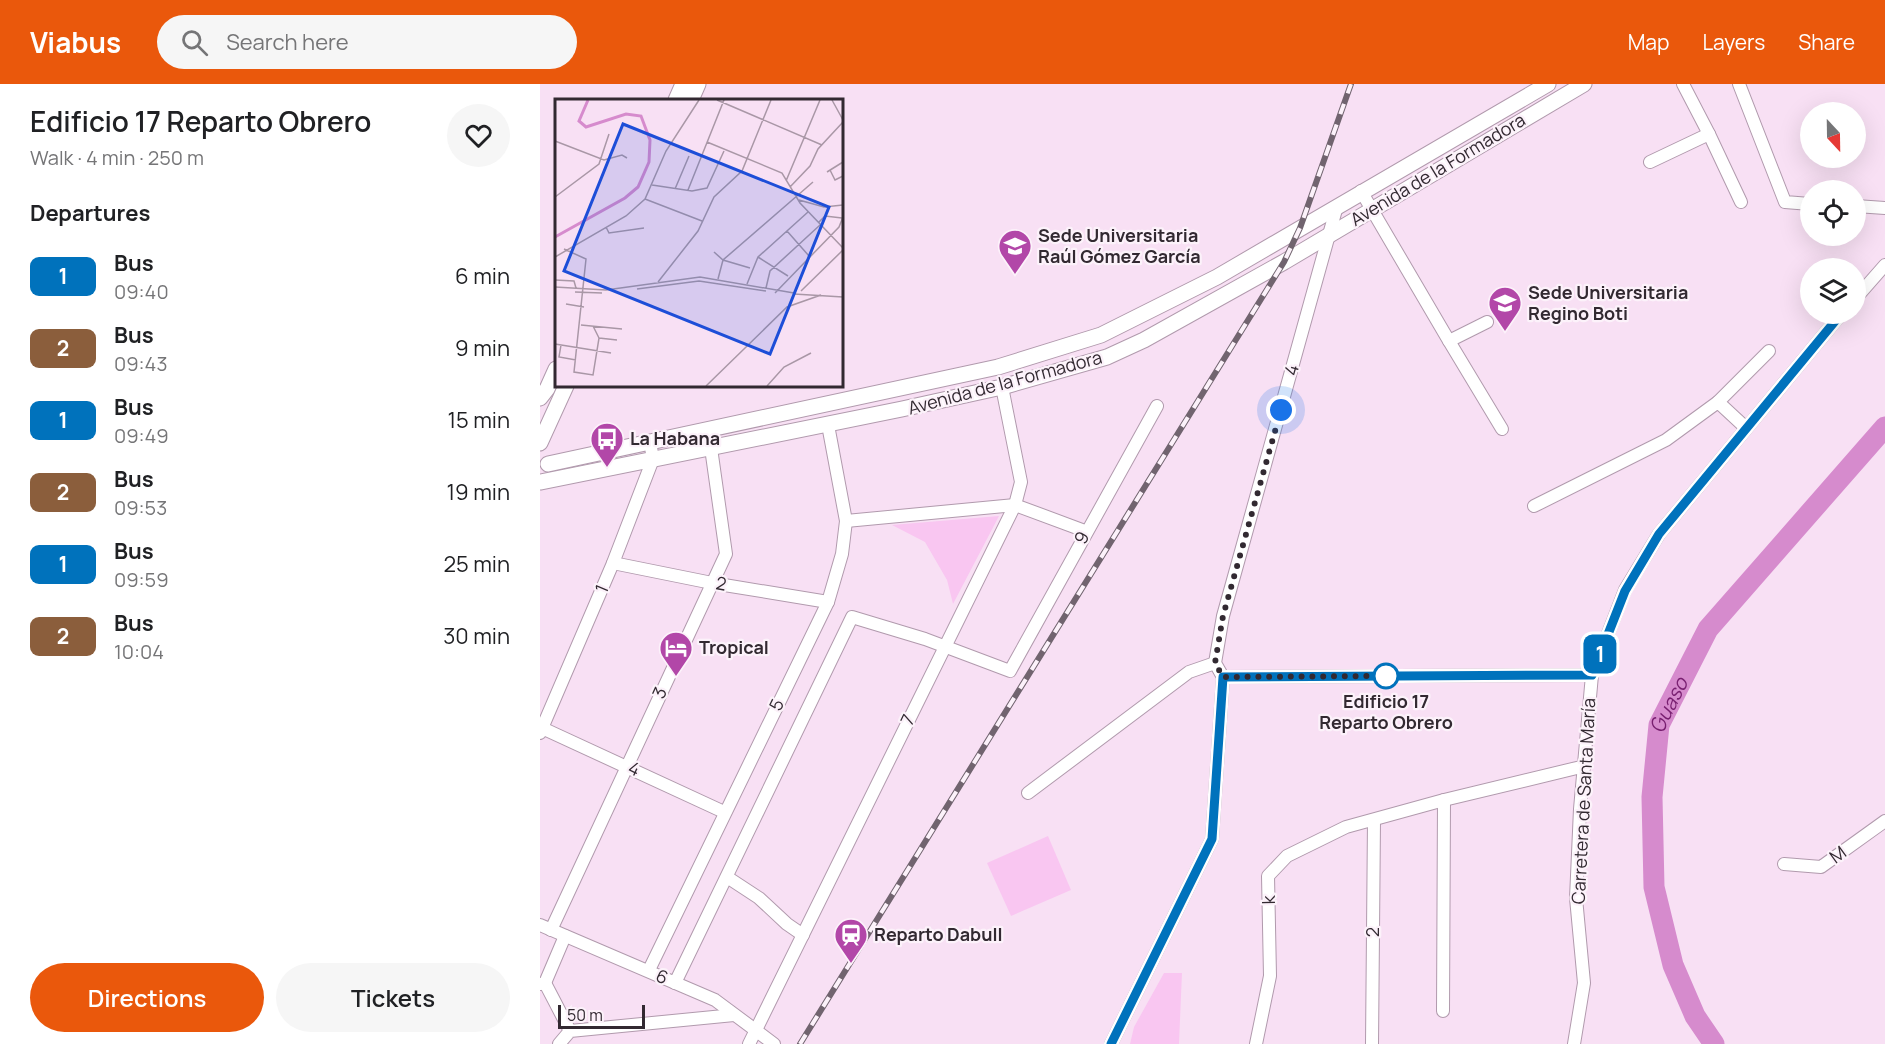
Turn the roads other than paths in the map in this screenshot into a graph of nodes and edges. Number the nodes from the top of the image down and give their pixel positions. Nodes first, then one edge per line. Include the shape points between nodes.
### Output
1 (683, 84) edge
2 (698, 84) edge
3 (1548, 84) edge
4 (1584, 84) edge
5 (1683, 84) edge
6 (1739, 84) edge
7 (676, 99) edge
8 (691, 99) edge
9 (1709, 134) junction
10 (1650, 162) dead end
11 (1361, 191) junction
12 (1741, 202) dead end
13 (1800, 203) edge
14 (1337, 206) junction
15 (1866, 207) edge
16 (1885, 208) edge
17 (1370, 210) junction
18 (1330, 234) junction
19 (1885, 265) edge
20 (1866, 287) edge
21 (1488, 321) dead end
22 (1833, 324) edge
23 (1449, 341) junction
24 (1769, 351) dead end
25 (555, 371) edge
26 (566, 387) edge
27 (1002, 387) junction
28 (540, 398) edge
29 (1718, 402) junction
30 (1157, 406) dead end
31 (828, 426) junction
32 (1746, 428) junction
33 (1502, 429) dead end
34 (651, 442) junction
35 (540, 445) edge
36 (711, 448) junction
37 (653, 459) junction
38 (548, 464) junction
39 (540, 482) edge
40 (1015, 505) junction
41 (1534, 506) dead end
42 (846, 521) junction
43 (1085, 531) junction
44 (614, 563) junction
45 (712, 583) junction
46 (828, 602) junction
47 (944, 646) junction
48 (1215, 663) junction
49 (1592, 675) junction
50 (1223, 677) junction
51 (541, 730) edge
52 (627, 766) junction
53 (1584, 766) junction
54 (1028, 793) dead end
55 (1444, 800) junction
56 (724, 812) junction
57 (1374, 820) junction
58 (1885, 821) edge
59 (1784, 864) dead end
60 (727, 877) junction
61 (546, 927) edge
62 (803, 935) junction
63 (566, 936) junction
64 (649, 970) junction
65 (675, 983) junction
66 (542, 984) edge
67 (1443, 1011) dead end
68 (734, 1015) junction
69 (758, 1030) junction
70 (570, 1031) junction
71 (559, 1044) edge
72 (749, 1044) edge
73 (774, 1044) edge
74 (1111, 1044) edge
75 (1256, 1044) edge
76 (1372, 1044) edge
77 (1574, 1044) edge

1 - 7 main road
2 - 8 main road
3 - 11 main road, Avenida de la Formadora
4 - 17 main road, Avenida de la Formadora
5 - 9 street
6 - 13 street via 1785,202
9 - 10 street
9 - 12 street
11 - 14 main road, Avenida de la Formadora
11 - 17 street
14 - 18 street, 4
14 - 34 main road, Avenida de la Formadora via 1217,277 1101,335 998,367
15 - 16 street
17 - 18 main road, Avenida de la Formadora
17 - 23 street
18 - 27 main road, Avenida de la Formadora via 1144,340 1107,357
18 - 48 street, 4 via 1223,616
19 - 20 street
21 - 23 street
22 - 32 street, Carretera de Santa María
23 - 33 street
24 - 29 street
25 - 28 main road
26 - 35 main road
27 - 31 main road, Avenida de la Formadora
27 - 40 street, 7 via 1021,482
29 - 32 street
29 - 41 street via 1666,440
30 - 43 street, 9 via 1110,494
31 - 36 main road, Avenida de la Formadora
31 - 42 street, 5
32 - 49 street, Carretera de Santa María via 1659,534 1625,591
34 - 37 street, 1
34 - 38 main road, Avenida de la Formadora
35 - 38 main road
36 - 37 main road, Avenida de la Formadora
36 - 45 street, 3 via 726,554
37 - 39 main road, Avenida de la Formadora
37 - 44 street, 1
38 - 39 main road
40 - 42 street
40 - 43 street
40 - 47 street, 7
42 - 46 street, 5 via 842,554
43 - 47 street, 9 via 1010,671
44 - 45 street, 2
44 - 51 street, 1
45 - 46 street, 2
45 - 52 street, 3
46 - 56 street, 5
47 - 60 street via 852,617
47 - 62 street, 7
48 - 50 street
48 - 54 street via 1189,672
49 - 50 street
49 - 53 street, Carretera de Santa María
50 - 74 street via 1212,839
51 - 52 street, 4
52 - 56 street, 4
52 - 61 street, 3
53 - 55 street
53 - 77 street, Carretera de Santa María via 1576,898 1584,983
55 - 57 street
55 - 67 street
56 - 64 street, 5
57 - 75 street, k via 1309,843 1287,856 1268,876 1270,976
57 - 76 street, 2
58 - 59 street, M via 1821,867
60 - 62 street
60 - 65 street
61 - 63 street, 6
62 - 69 street, 7
63 - 64 street, 6
63 - 66 street
64 - 65 street, 6
65 - 68 street, 6 via 715,1000
66 - 70 street
68 - 69 street, 6
68 - 70 street
69 - 72 street, 7
69 - 73 street, 6
70 - 71 street

